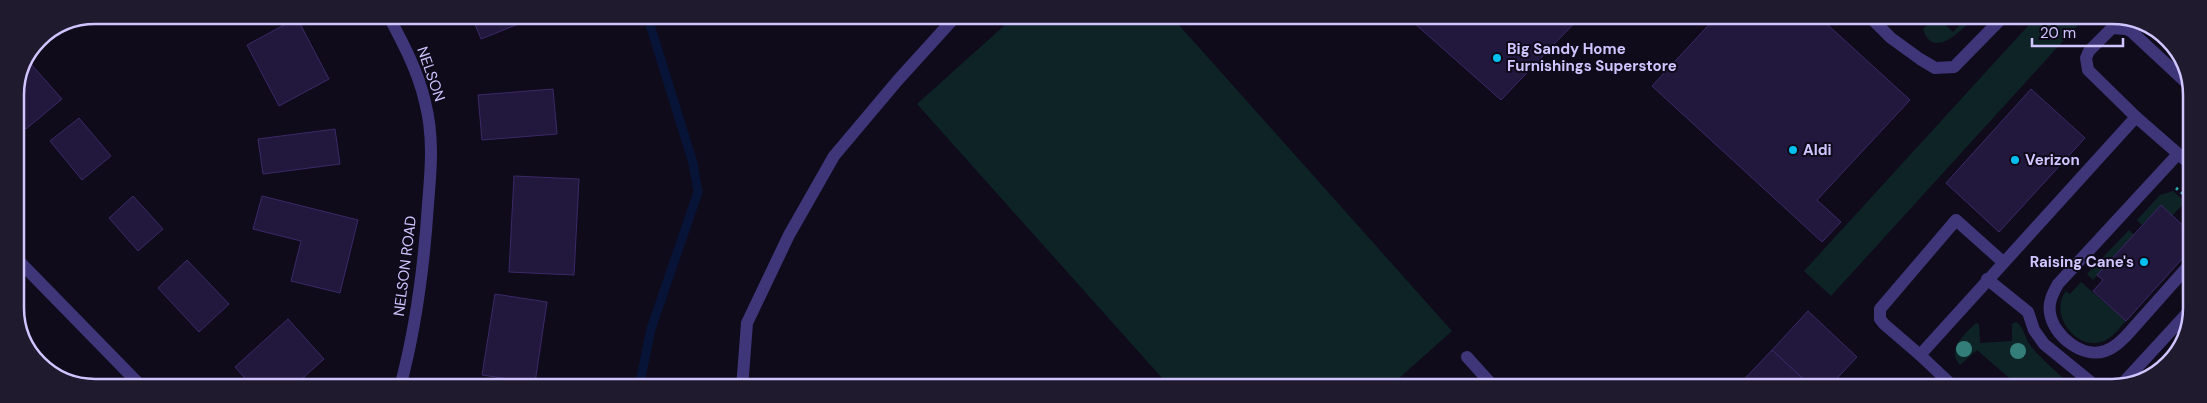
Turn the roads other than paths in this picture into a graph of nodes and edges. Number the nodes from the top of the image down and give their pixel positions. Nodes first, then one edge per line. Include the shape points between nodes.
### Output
1 (393, 24) edge
2 (949, 24) edge
3 (1877, 24) edge
4 (1996, 24) edge
5 (2181, 78) edge
6 (2136, 117) junction
7 (432, 147) joint
8 (2178, 154) junction
9 (2183, 158) edge
10 (2003, 262) junction
11 (24, 266) edge
12 (2183, 273) edge
13 (1987, 279) junction
14 (2183, 317) edge
15 (1920, 355) junction
16 (1467, 357) dead end
17 (2128, 377) edge
18 (134, 379) edge
19 (402, 379) edge
20 (743, 379) edge
21 (1487, 379) edge
22 (1945, 379) edge
23 (2087, 379) edge

1 - 7 street, NELSON via 411,59 425,102
2 - 20 street via 834,156 788,235 747,323
3 - 4 street via 1891,38 1935,68 1954,67
5 - 6 street via 2132,32 2112,28 2089,51 2086,58 2088,70
6 - 8 street
6 - 10 street
7 - 19 street, NELSON ROAD via 426,236 414,324
8 - 9 street
8 - 12 street via 2058,284 2050,301 2056,330 2080,349 2103,352 2117,345
10 - 13 street
10 - 15 street via 1956,220 1880,309 1880,319 1884,324
11 - 18 street
13 - 15 street
13 - 23 street via 2028,312 2034,330 2044,344
14 - 17 street
15 - 22 street
16 - 21 street

